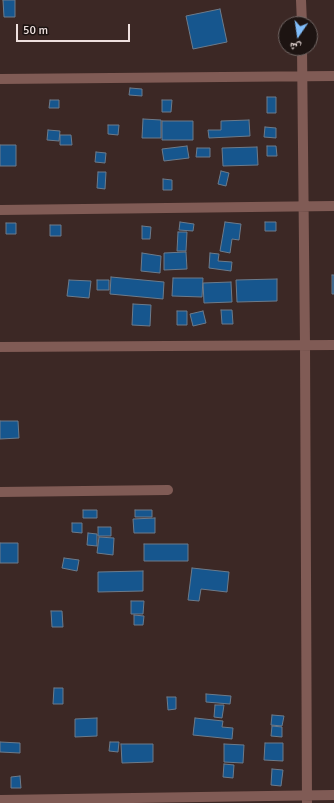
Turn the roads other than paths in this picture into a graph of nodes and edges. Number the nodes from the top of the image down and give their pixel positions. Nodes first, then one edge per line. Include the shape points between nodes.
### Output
1 (301, 0) edge
2 (302, 16) edge
3 (302, 56) edge
4 (302, 76) junction
5 (334, 76) edge
6 (0, 79) edge
7 (334, 206) edge
8 (304, 207) junction
9 (0, 210) edge
10 (305, 345) junction
11 (334, 345) edge
12 (0, 347) edge
13 (168, 490) dead end
14 (0, 492) edge
15 (334, 795) edge
16 (307, 799) edge
17 (0, 800) edge

1 - 2 street
3 - 4 street
4 - 5 street
4 - 6 street
4 - 8 street
7 - 8 street
8 - 9 street
8 - 10 street
10 - 11 street
10 - 12 street
10 - 16 street
13 - 14 street
15 - 16 street
16 - 17 street

